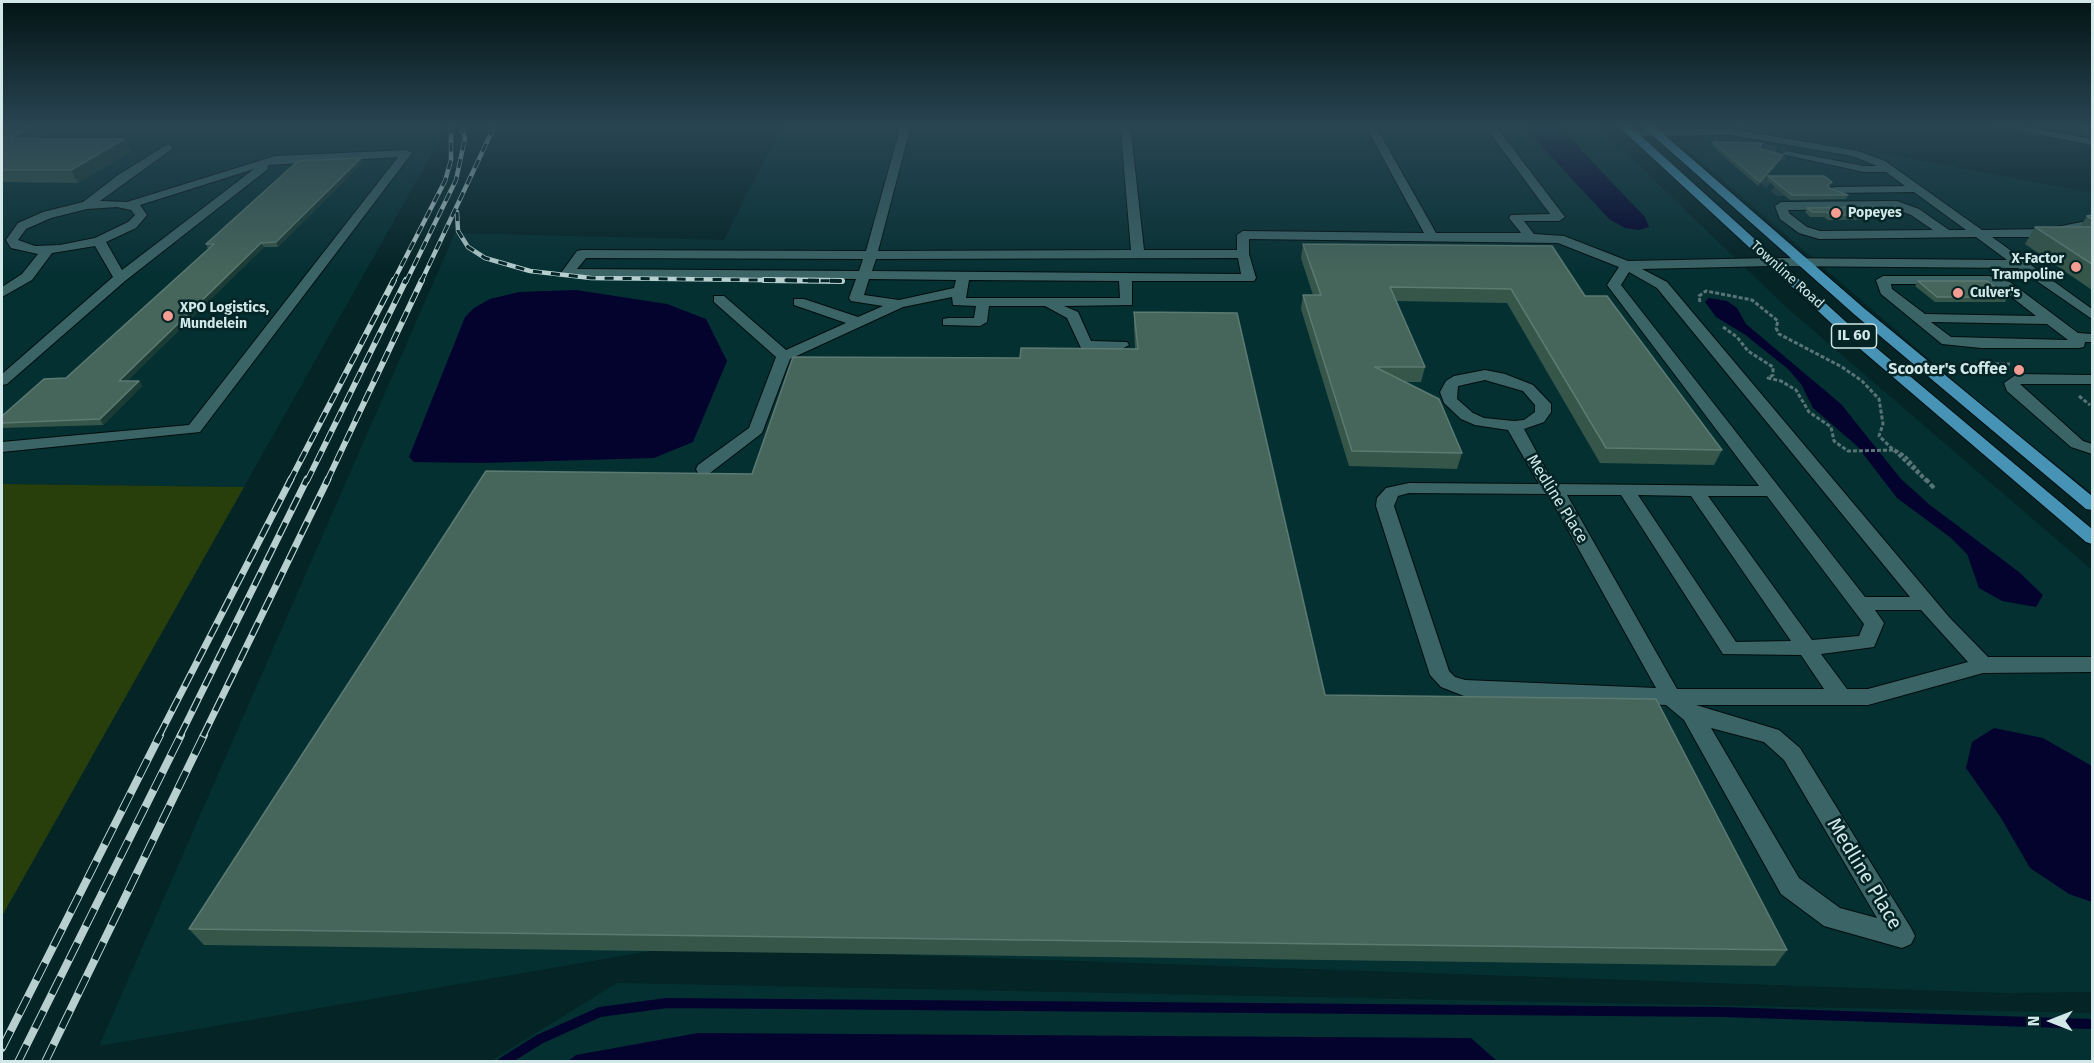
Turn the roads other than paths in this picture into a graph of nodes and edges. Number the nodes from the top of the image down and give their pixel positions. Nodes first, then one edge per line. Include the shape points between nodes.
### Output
1 (126, 175) edge
2 (224, 175) edge
3 (255, 175) edge
4 (390, 175) edge
5 (893, 175) edge
6 (1130, 175) edge
7 (1398, 175) edge
8 (1527, 175) edge
9 (1676, 175) edge
10 (1702, 175) edge
11 (1897, 175) edge
12 (1834, 189) edge
13 (1917, 189) junction
14 (128, 204) junction
15 (87, 205) junction
16 (2092, 225) edge
17 (2, 226) edge
18 (22, 226) junction
19 (1945, 233) junction
20 (1977, 233) junction
21 (1432, 236) junction
22 (1530, 237) junction
23 (99, 241) junction
24 (48, 250) junction
25 (1138, 254) junction
26 (1243, 254) junction
27 (871, 255) junction
28 (1772, 262) junction
29 (1804, 264) junction
30 (2020, 264) junction
31 (1626, 265) junction
32 (864, 275) junction
33 (963, 276) junction
34 (1125, 277) junction
35 (120, 278) junction
36 (960, 291) junction
37 (2, 293) edge
38 (719, 299) dead end
39 (799, 302) dead end
40 (983, 302) junction
41 (1041, 302) junction
42 (899, 304) junction
43 (2092, 315) edge
44 (1924, 320) junction
45 (2050, 320) junction
46 (858, 322) junction
47 (948, 322) dead end
48 (2074, 337) junction
49 (2092, 338) edge
50 (1122, 345) dead end
51 (784, 356) junction
52 (2092, 379) edge
53 (2, 381) edge
54 (1514, 426) junction
55 (2, 447) edge
56 (2092, 449) edge
57 (704, 469) dead end
58 (1553, 491) junction
59 (1627, 491) junction
60 (1696, 491) junction
61 (1772, 491) junction
62 (2092, 505) edge
63 (2092, 538) edge
64 (1926, 603) junction
65 (1860, 604) junction
66 (1806, 648) junction
67 (1983, 665) junction
68 (2092, 665) edge
69 (1671, 697) junction
70 (1841, 697) junction
71 (1692, 714) junction

1 - 15 street
2 - 14 street
3 - 35 street
4 - 55 street via 194,429
5 - 27 street
6 - 25 street
7 - 21 street
8 - 22 street via 1559,217 1515,218
9 - 28 main road, Townline Road / IL 60
10 - 29 main road, Townline Road / IL 60
11 - 13 street
12 - 13 street
13 - 20 street
14 - 15 street
14 - 23 street via 139,210 138,220
15 - 18 street
16 - 20 street via 2046,233
17 - 18 street
18 - 24 street via 12,240 15,245
19 - 19 street via 1819,236 1784,216 1781,206 1897,205 1915,212
19 - 20 street
20 - 30 street
21 - 22 street
21 - 26 street via 1243,235
22 - 31 street via 1560,239
23 - 24 street
23 - 35 street
24 - 37 street via 27,277
25 - 26 street
25 - 27 street
26 - 34 street via 1249,278
27 - 32 street
27 - 32 street via 582,254 568,273
28 - 29 street
28 - 31 street
28 - 63 main road, Townline Road / IL 60
29 - 30 street
29 - 62 main road, Townline Road / IL 60
30 - 43 street
31 - 61 street via 1614,285
31 - 64 street via 1662,285
32 - 33 street
32 - 42 street via 856,298
33 - 34 street
33 - 36 street
34 - 41 street via 1127,302
35 - 53 street
36 - 40 street via 958,302
36 - 42 street
38 - 51 street
39 - 46 street
40 - 41 street
40 - 47 street via 980,322
41 - 50 street via 1072,315 1086,345
42 - 46 street
44 - 45 street
44 - 45 street via 1886,291 1883,280 1989,280 2005,285
44 - 48 street via 1947,341 2079,344
45 - 48 street
46 - 51 street
48 - 49 street
51 - 57 street via 756,430
52 - 56 street via 2017,379 2012,388 2078,444
54 - 54 street via 1528,424 1543,412 1543,404 1528,388 1485,375 1465,377 1451,384 1449,400 1467,416
54 - 58 street, Medline Place
58 - 59 street
58 - 69 street, Medline Place via 1562,500
58 - 69 street via 1409,488 1392,492 1386,498 1385,506 1440,675 1464,688
59 - 60 street
59 - 66 street via 1730,649
60 - 61 street
60 - 66 street
61 - 65 street
64 - 65 street
64 - 67 street
65 - 66 street via 1874,623 1867,642
66 - 70 street
67 - 68 street
67 - 70 street via 1868,697
69 - 70 street
69 - 71 street, Medline Place
71 - 71 street, Medline Place via 1790,886 1833,918 1902,936 1792,754 1771,736

